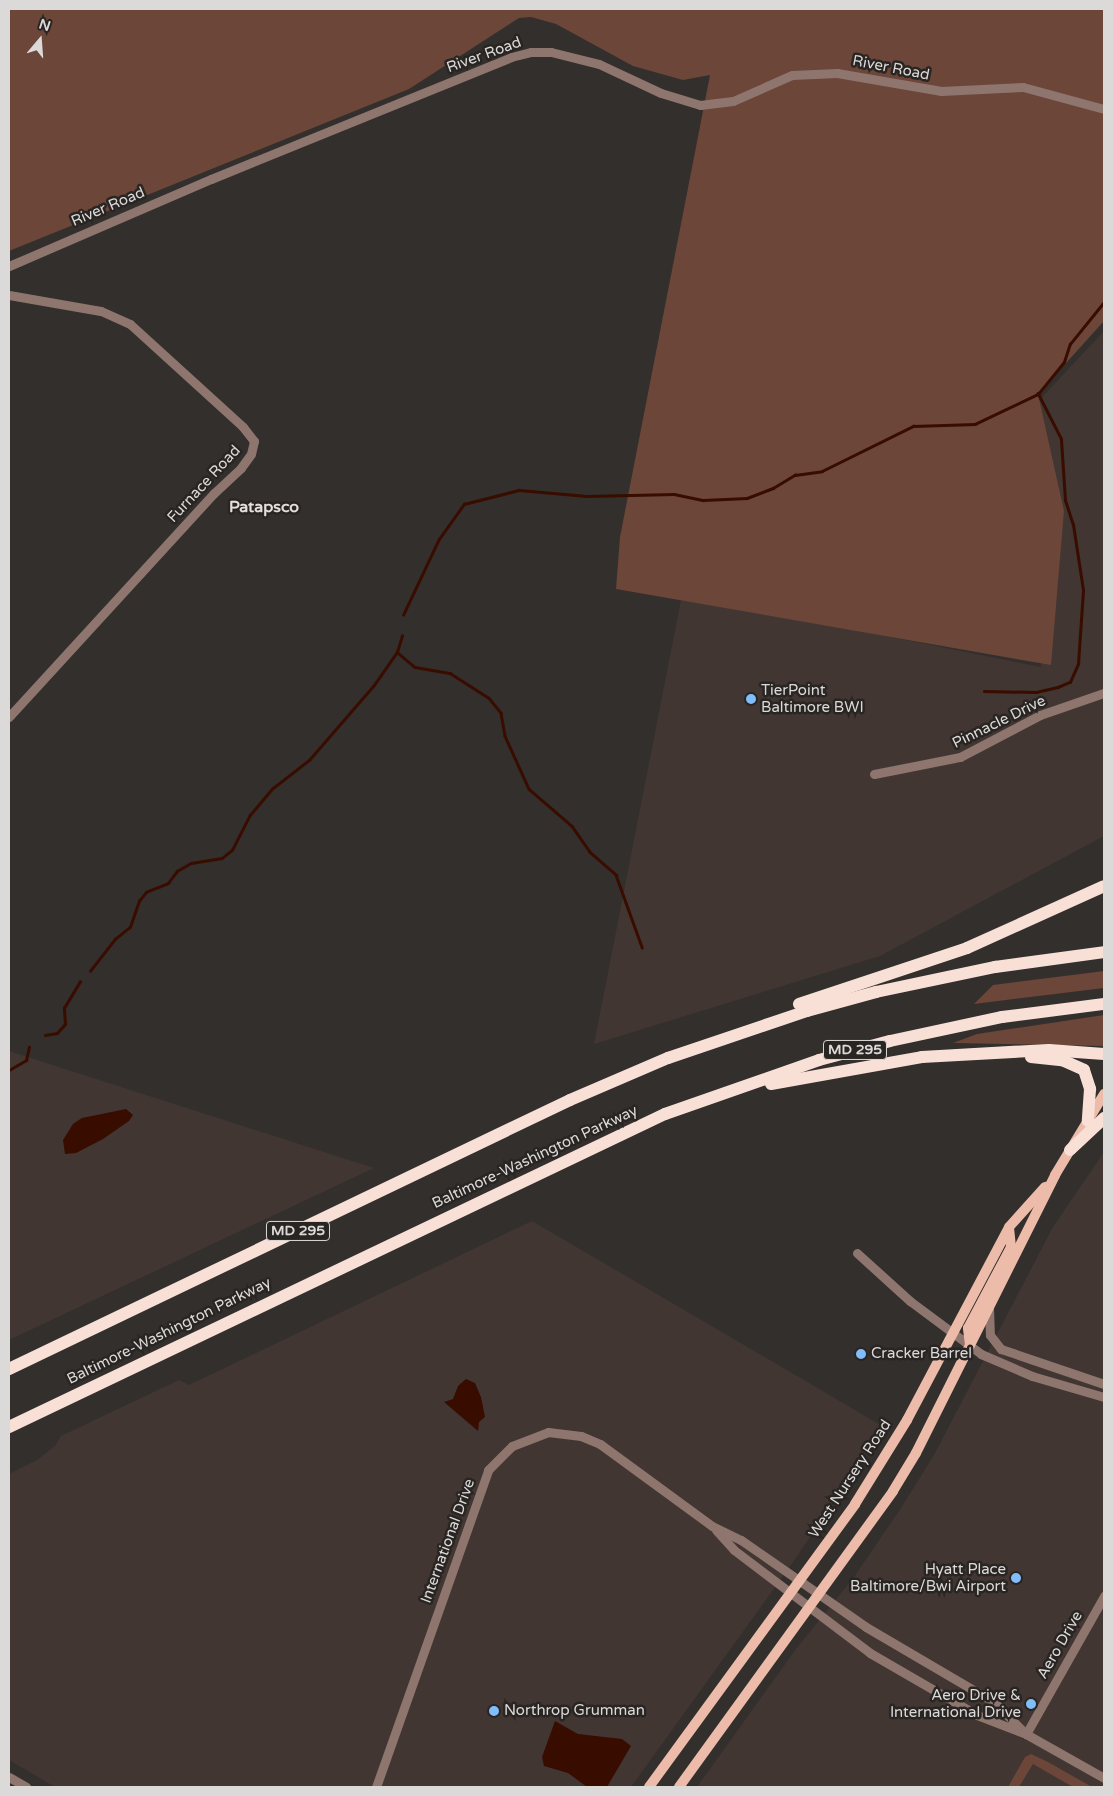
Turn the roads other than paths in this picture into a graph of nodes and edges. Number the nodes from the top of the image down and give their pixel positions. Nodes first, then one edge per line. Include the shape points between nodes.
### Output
1 (1104, 109) edge
2 (9, 266) edge
3 (9, 295) edge
4 (1104, 693) edge
5 (9, 717) edge
6 (874, 774) dead end
7 (1104, 886) edge
8 (1104, 952) edge
9 (1104, 1004) edge
10 (1104, 1054) edge
11 (1002, 1055) junction
12 (668, 1058) junction
13 (1104, 1094) edge
14 (1104, 1118) edge
15 (1088, 1121) junction
16 (617, 1138) junction
17 (1070, 1150) junction
18 (1055, 1175) junction
19 (1009, 1227) junction
20 (857, 1253) dead end
21 (989, 1305) junction
22 (953, 1332) junction
23 (970, 1345) junction
24 (10, 1369) edge
25 (1104, 1384) edge
26 (1104, 1397) edge
27 (9, 1427) edge
28 (712, 1526) junction
29 (801, 1580) junction
30 (822, 1593) junction
31 (790, 1594) junction
32 (1104, 1596) edge
33 (809, 1609) junction
34 (1026, 1734) junction
35 (9, 1777) edge
36 (1104, 1778) edge
37 (26, 1787) edge
38 (376, 1787) edge
39 (649, 1787) edge
40 (679, 1787) edge

1 - 2 street, River Road via 1023,87 941,91 837,73 792,76 733,102 700,105 661,93 599,64 551,52 531,52 511,57 211,179
3 - 5 street, Furnace Road via 77,305 116,316 142,334 243,427 254,441 251,454 241,468 214,493
4 - 6 street, Pinnacle Drive via 1040,715 960,757
7 - 12 highway via 967,948 732,1027
8 - 12 highway, MD 295 via 995,967 876,992 806,1011
9 - 16 highway, Baltimore-Washington Parkway / MD 295 via 944,1029 819,1060 665,1114
10 - 11 highway via 1048,1050
11 - 15 highway via 1062,1060 1084,1070 1090,1089
11 - 16 highway via 922,1057 789,1079
12 - 24 highway, MD 295 via 570,1100
13 - 15 main road, West Nursery Road
14 - 17 highway
15 - 17 main road, West Nursery Road
16 - 27 highway, Baltimore-Washington Parkway / MD 295 via 544,1169
17 - 18 main road, West Nursery Road
18 - 19 main road, West Nursery Road
18 - 21 main road, West Nursery Road
19 - 22 main road, West Nursery Road
19 - 23 main road via 1011,1247 968,1328
20 - 22 street via 910,1301
21 - 23 main road, West Nursery Road
21 - 25 street via 990,1335 1001,1349
22 - 23 street
22 - 29 main road, West Nursery Road via 878,1468
23 - 26 street via 1000,1364
23 - 30 main road, West Nursery Road via 893,1491
28 - 29 street, International Drive via 741,1540
28 - 31 street, International Drive via 734,1550
28 - 38 street, International Drive via 600,1444 581,1436 548,1432 512,1446 488,1470
29 - 30 street, International Drive
29 - 31 main road, West Nursery Road
30 - 33 main road, West Nursery Road
30 - 34 street, International Drive via 866,1627 994,1702
31 - 33 street, International Drive
31 - 39 main road, West Nursery Road
32 - 34 street, Aero Drive
33 - 34 street, International Drive via 870,1653 977,1715
33 - 40 main road, West Nursery Road
34 - 36 street, International Drive
35 - 37 street

